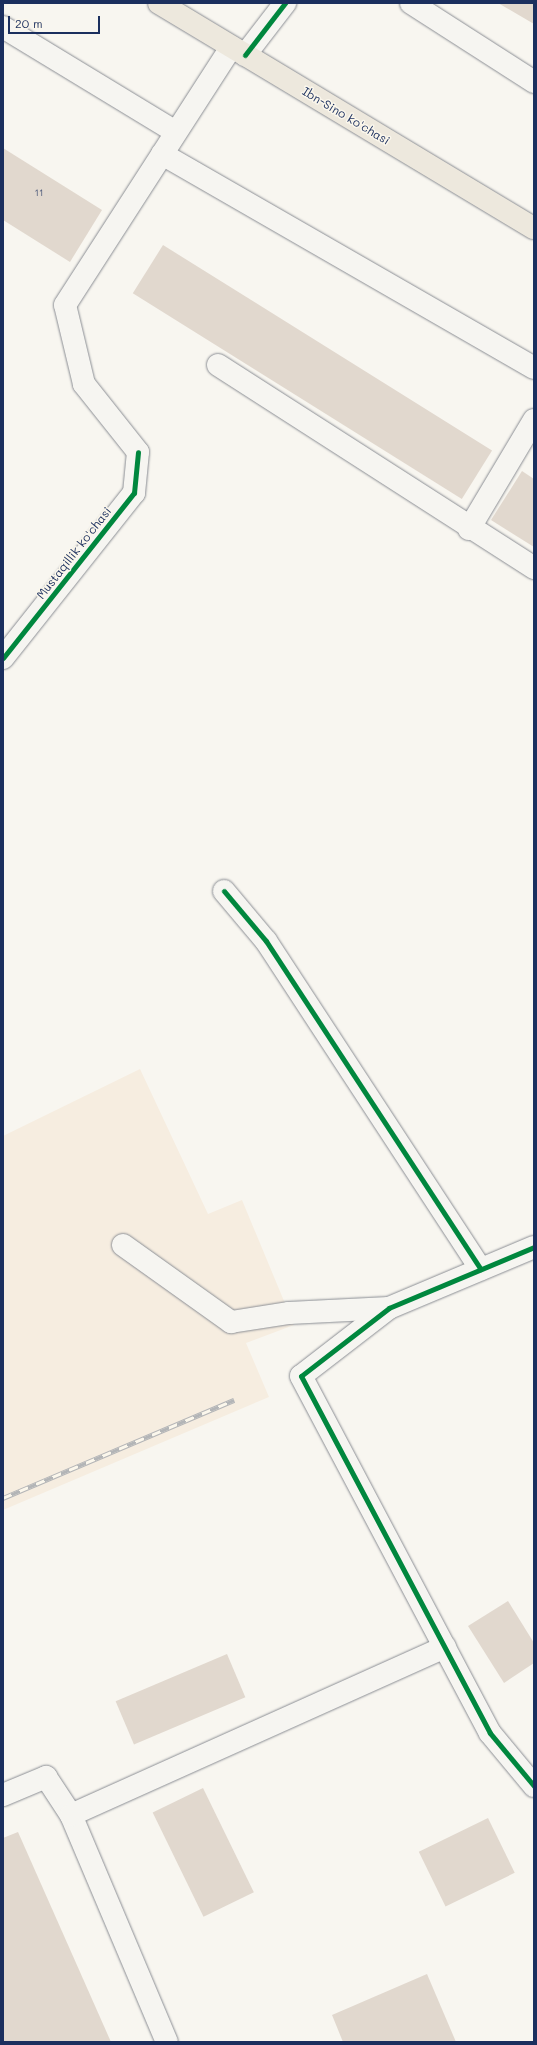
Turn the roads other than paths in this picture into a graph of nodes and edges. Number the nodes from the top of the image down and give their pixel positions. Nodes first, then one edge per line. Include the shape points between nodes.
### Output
1 (159, 3) edge
2 (285, 3) edge
3 (411, 3) edge
4 (3, 27) edge
5 (238, 51) junction
6 (534, 82) edge
7 (176, 132) junction
8 (162, 154) junction
9 (534, 228) edge
10 (218, 365) dead end
11 (534, 368) edge
12 (534, 420) edge
13 (469, 529) junction
14 (534, 568) edge
15 (3, 658) edge
16 (224, 892) dead end
17 (123, 1244) dead end
18 (534, 1247) edge
19 (481, 1269) junction
20 (389, 1308) junction
21 (445, 1647) junction
22 (534, 1786) edge
23 (3, 1795) edge
24 (71, 1815) junction
25 (167, 2042) edge

1 - 5 main road, Ibn-Sino ko'chasi
2 - 5 street
3 - 6 street
4 - 7 street
5 - 7 street
5 - 9 main road, Ibn-Sino ko'chasi
7 - 8 street
8 - 11 street
8 - 15 street, Mustaqillik ko'chasi via 65,305 84,384 138,452 134,493
10 - 13 street
12 - 13 street
13 - 14 street
16 - 19 street via 266,941
17 - 20 street via 231,1322 289,1313
18 - 19 street
19 - 20 street
20 - 21 street via 301,1376
21 - 22 street via 490,1733
21 - 24 street
23 - 24 street via 46,1777
24 - 25 street

